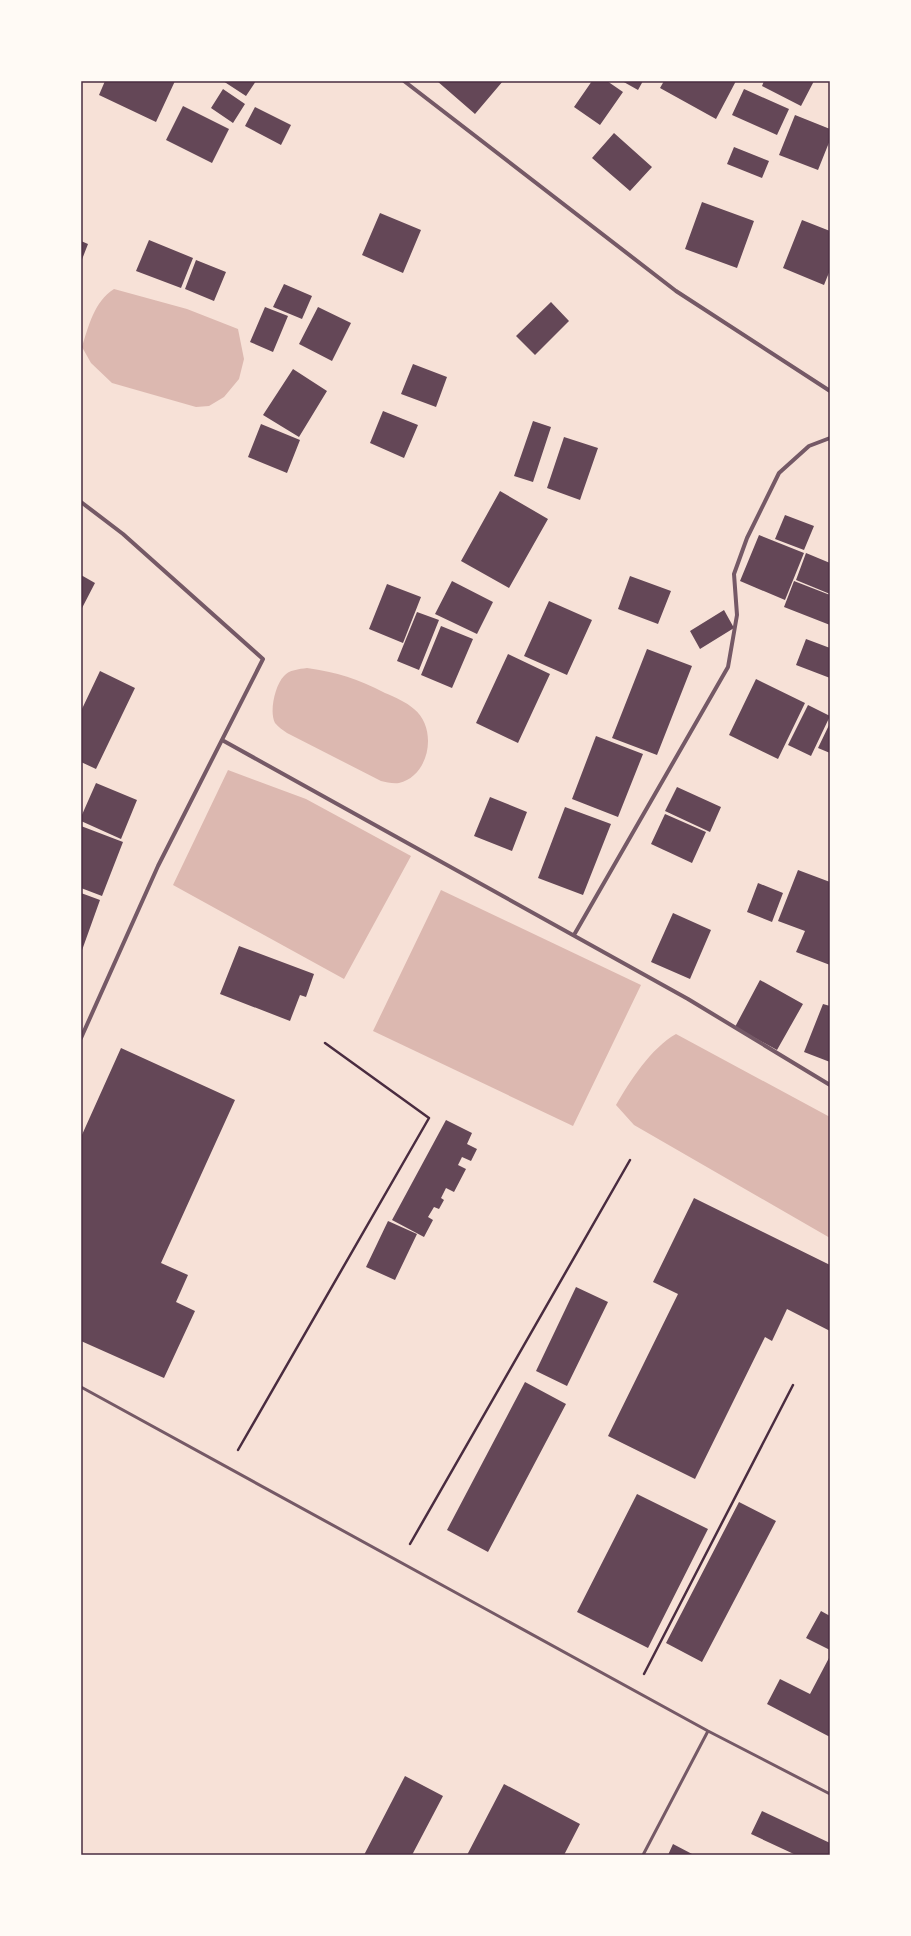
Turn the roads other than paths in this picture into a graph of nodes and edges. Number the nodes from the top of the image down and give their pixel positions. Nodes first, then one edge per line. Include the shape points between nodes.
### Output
1 (404, 81) edge
2 (830, 391) edge
3 (830, 438) edge
4 (81, 502) edge
5 (222, 740) junction
6 (574, 935) junction
7 (81, 1038) edge
8 (830, 1086) edge
9 (81, 1388) edge
10 (708, 1731) junction
11 (830, 1794) edge
12 (643, 1855) edge

1 - 2 street via 676,291
3 - 6 street via 809,446 778,473 734,574 737,615 728,667
4 - 5 street via 123,534 262,659
5 - 6 street
5 - 7 street via 158,866
6 - 8 street via 688,999
9 - 10 lane
10 - 11 lane
10 - 12 lane

